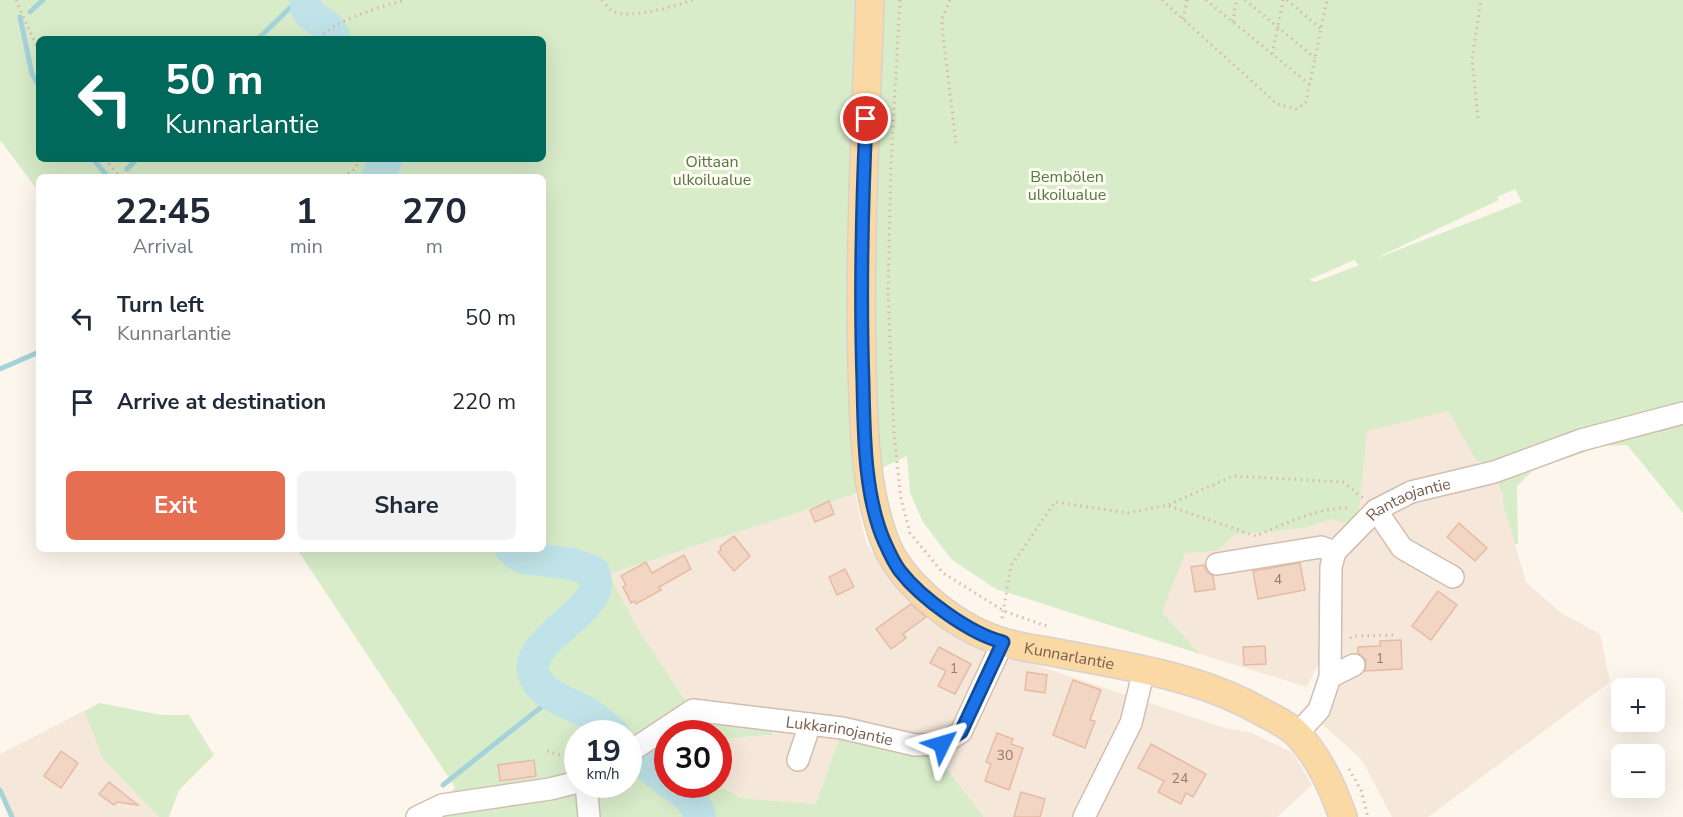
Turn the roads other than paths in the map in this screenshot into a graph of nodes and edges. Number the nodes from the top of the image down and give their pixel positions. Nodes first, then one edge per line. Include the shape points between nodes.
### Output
1 (870, 0) edge
2 (1683, 413) edge
3 (1376, 510) junction
4 (1335, 552) junction
5 (1218, 564) dead end
6 (1453, 577) dead end
7 (1003, 642) junction
8 (1354, 665) dead end
9 (1144, 670) junction
10 (1330, 677) junction
11 (810, 724) junction
12 (1297, 734) junction
13 (642, 744) edge
14 (798, 760) dead end
15 (564, 785) edge
16 (587, 798) edge
17 (417, 817) edge
18 (589, 817) edge
19 (1084, 817) edge
20 (1343, 817) edge

1 - 7 main road, Kunnarlantie via 861,262 870,490 884,540 899,570 924,597 960,621
2 - 3 street, Rantaojantie via 1581,440 1494,472 1411,492
3 - 4 street, Rantaojantie
3 - 6 street via 1402,548
4 - 5 street via 1321,548
4 - 10 street via 1331,567
7 - 9 main road, Kunnarlantie
7 - 11 street, Lukkarinojantie via 961,732 942,744 915,745
8 - 10 street
9 - 12 main road, Kunnarlantie via 1240,699
9 - 19 street via 1131,723
10 - 12 street via 1319,710
11 - 13 street, Lukkarinojantie via 693,710
11 - 14 street
12 - 20 main road, Kunnarlantie via 1317,758
15 - 17 street via 442,805
16 - 18 street

